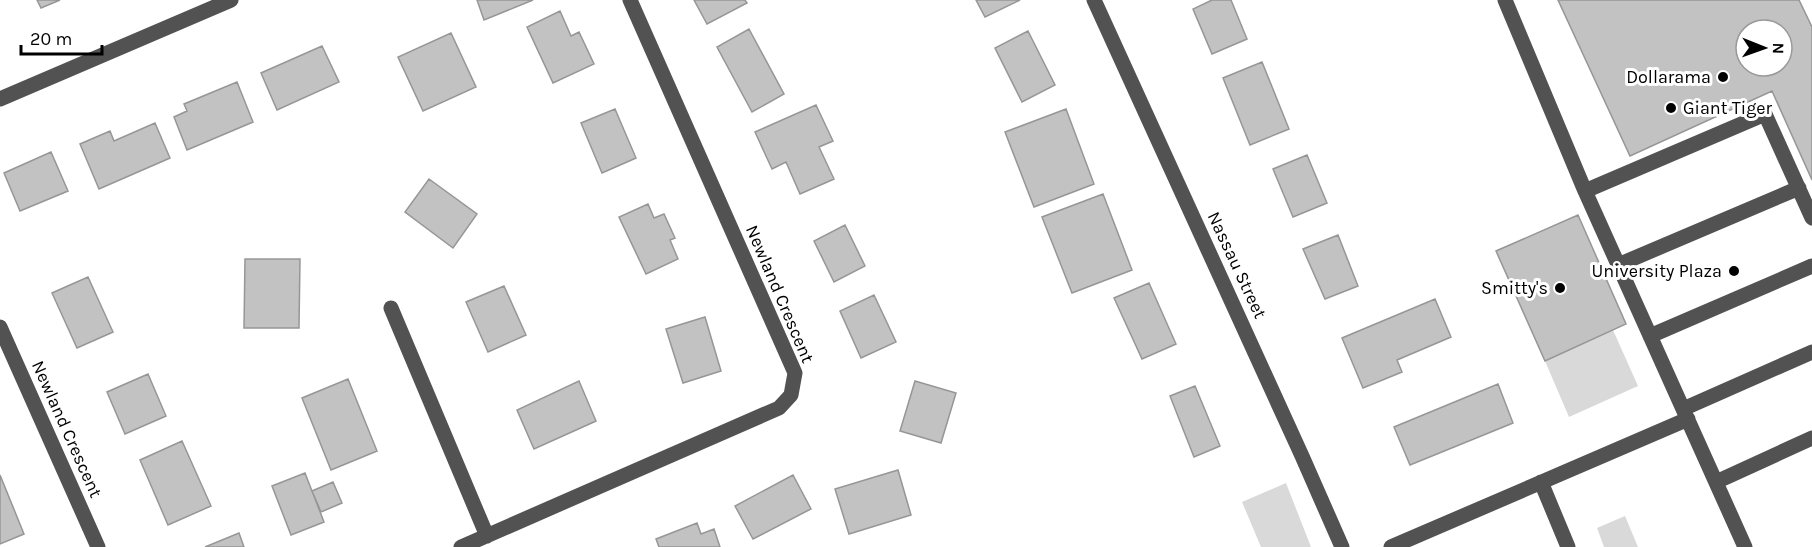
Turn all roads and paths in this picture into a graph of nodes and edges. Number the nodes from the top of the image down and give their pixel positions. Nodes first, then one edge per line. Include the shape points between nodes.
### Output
1 (231, 0) edge
2 (630, 0) edge
3 (1094, 0) edge
4 (1505, 0) edge
5 (0, 99) edge
6 (1799, 188) junction
7 (1585, 191) junction
8 (1812, 218) edge
9 (1618, 266) junction
10 (1812, 266) edge
11 (391, 308) dead end
12 (0, 327) edge
13 (1650, 336) junction
14 (1812, 352) edge
15 (1685, 414) junction
16 (1812, 438) edge
17 (1541, 482) junction
18 (1716, 482) junction
19 (487, 536) junction
20 (98, 547) edge
21 (461, 547) edge
22 (1342, 547) edge
23 (1390, 547) edge
24 (1568, 547) edge
25 (1745, 547) edge

1 - 5 street
2 - 19 street, Newland Crescent via 795,373 790,395 778,408
3 - 22 street, Nassau Street
4 - 7 street
6 - 7 street via 1765,114
6 - 8 street
6 - 9 street
7 - 9 street
9 - 13 street
10 - 13 street
11 - 19 street
12 - 20 street, Newland Crescent
13 - 15 street
14 - 15 street
15 - 17 street
15 - 18 street
16 - 18 street
17 - 23 street
17 - 24 street
18 - 25 street
19 - 21 street, Newland Crescent

